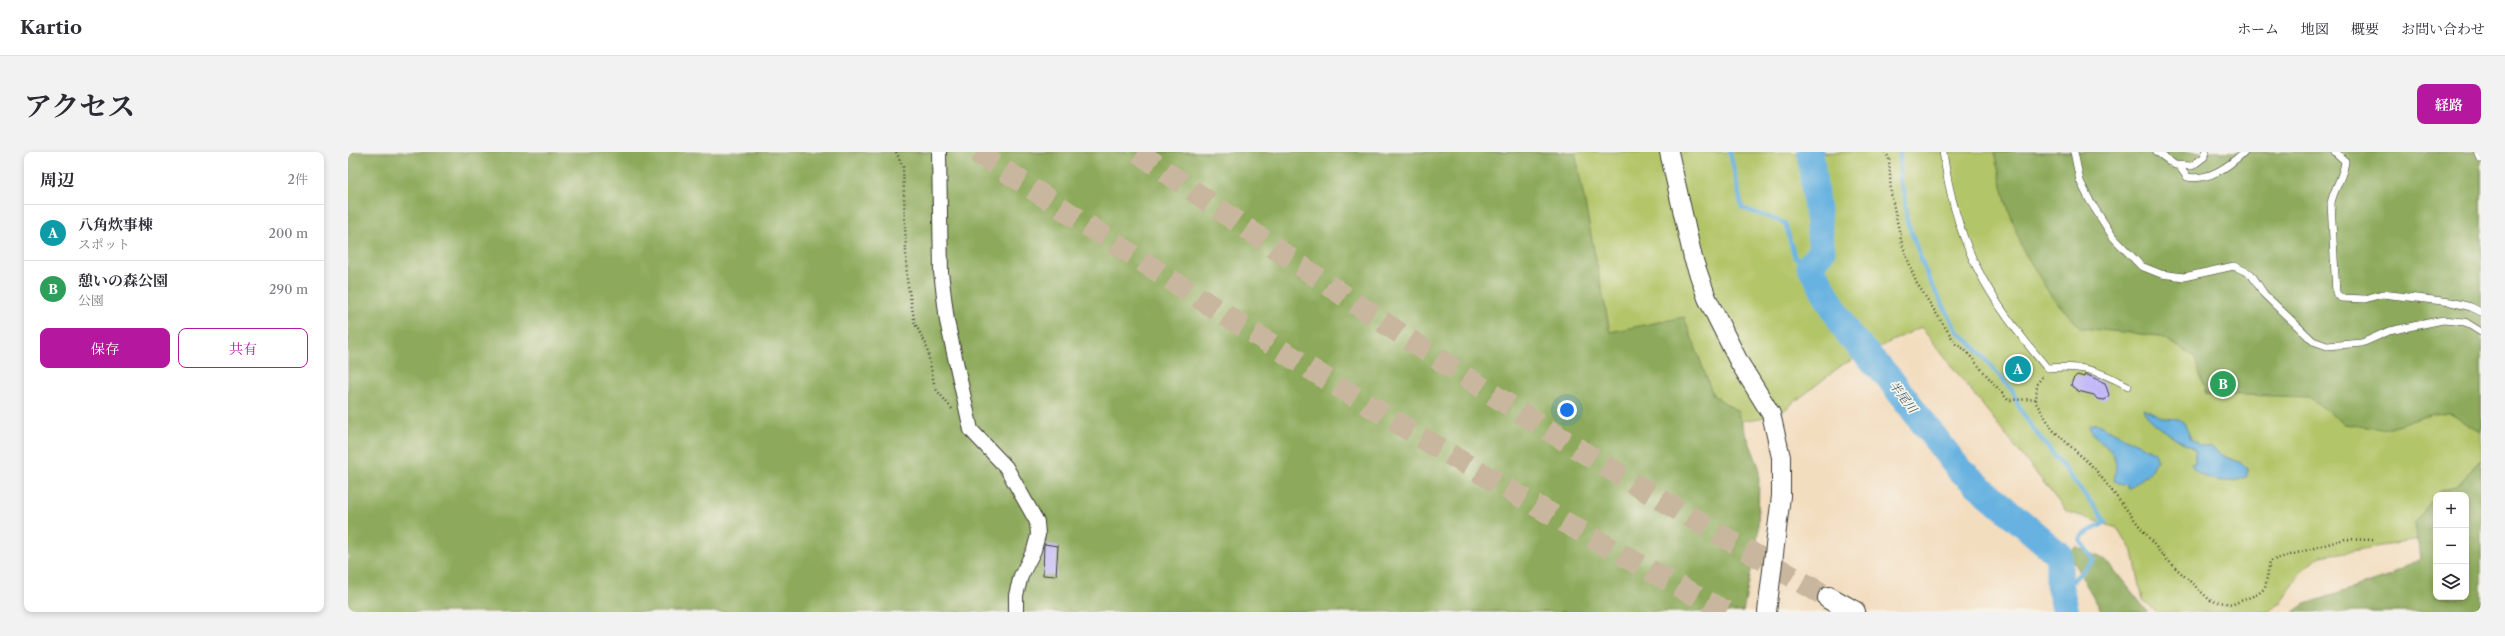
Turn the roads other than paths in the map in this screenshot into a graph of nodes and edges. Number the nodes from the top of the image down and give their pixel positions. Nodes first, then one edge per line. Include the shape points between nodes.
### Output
1 (939, 152) edge
2 (1669, 152) edge
3 (1943, 152) edge
4 (2074, 152) edge
5 (2157, 152) edge
6 (2206, 152) edge
7 (2244, 152) edge
8 (2335, 152) edge
9 (2478, 152) edge
10 (2481, 159) edge
11 (2179, 166) junction
12 (2481, 312) edge
13 (2481, 332) edge
14 (2128, 386) dead end
15 (1829, 598) tunnel mouth
16 (1016, 612) edge
17 (1767, 612) edge
18 (1854, 612) edge

1 - 16 street via 941,272 947,321 971,430 1006,468 1037,522 1038,535 1016,595
2 - 17 street via 1693,258 1707,298 1739,362 1771,414 1781,457 1781,496
3 - 14 lane via 1953,207 1971,259 2008,322 2047,368 2081,367 2104,373
4 - 13 lane via 2080,181 2090,201 2113,237 2141,266 2161,274 2184,277 2234,266 2251,274 2264,294 2313,340 2328,346 2362,343 2389,331 2443,320 2465,322
5 - 11 lane via 2164,159
6 - 11 lane via 2204,157 2192,166
7 - 11 lane via 2230,164 2208,176 2187,176
8 - 12 lane via 2345,161 2331,203 2336,293 2341,298 2365,298 2382,294 2451,302
9 - 10 lane
15 - 18 highway

